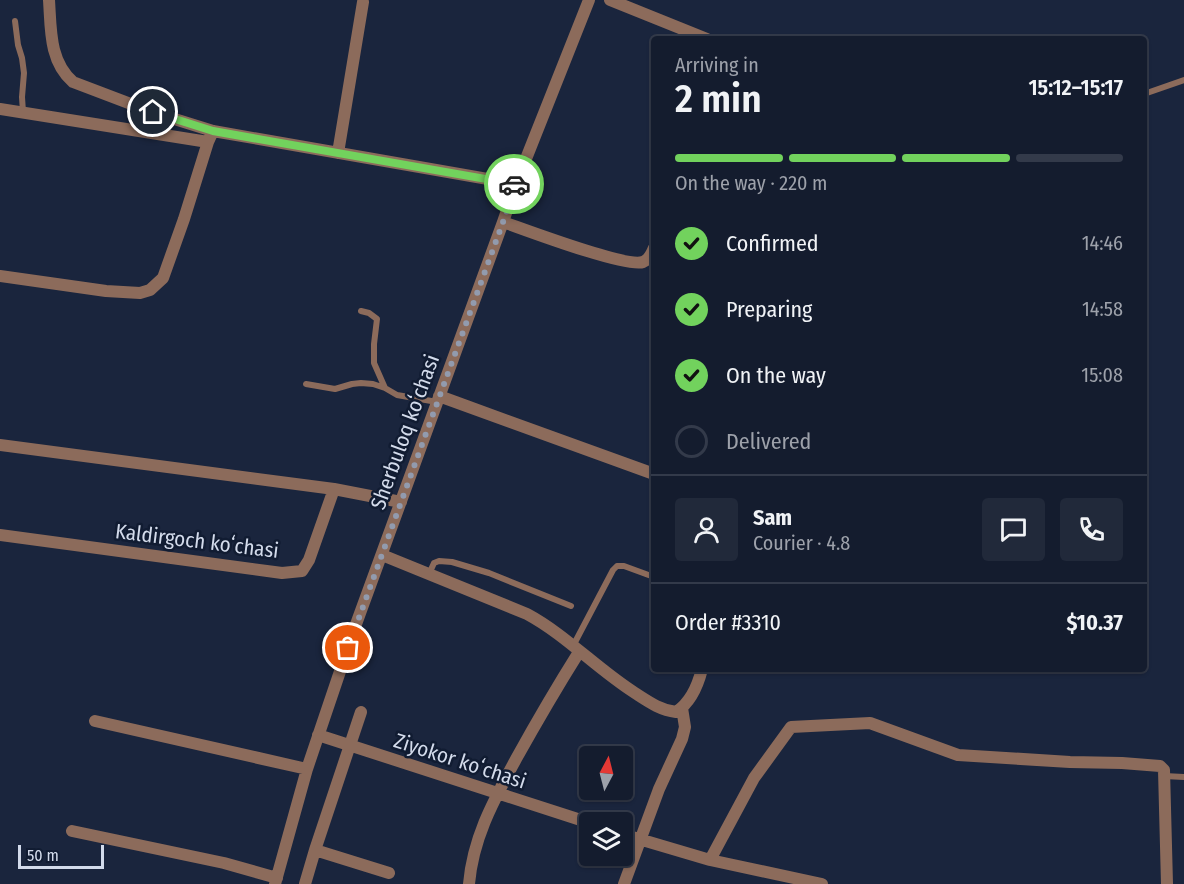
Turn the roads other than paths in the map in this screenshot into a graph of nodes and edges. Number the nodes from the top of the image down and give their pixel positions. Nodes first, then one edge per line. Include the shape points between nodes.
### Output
1 (49, 0) edge
2 (589, 0) edge
3 (610, 0) edge
4 (363, 2) dead end
5 (15, 21) dead end
6 (699, 36) edge
7 (1184, 80) edge
8 (1147, 93) edge
9 (0, 109) edge
10 (23, 113) junction
11 (210, 136) junction
12 (338, 153) junction
13 (516, 184) junction
14 (503, 222) junction
15 (651, 255) edge
16 (0, 276) edge
17 (361, 311) dead end
18 (306, 384) dead end
19 (385, 388) junction
20 (438, 399) junction
21 (0, 446) edge
22 (651, 473) edge
23 (334, 489) junction
24 (401, 502) junction
25 (0, 535) edge
26 (382, 555) junction
27 (429, 574) junction
28 (651, 576) edge
29 (571, 606) dead end
30 (576, 649) junction
31 (701, 672) edge
32 (682, 708) junction
33 (361, 712) dead end
34 (95, 721) dead end
35 (318, 735) junction
36 (350, 746) junction
37 (307, 769) junction
38 (1164, 776) junction
39 (1184, 777) edge
40 (497, 793) junction
41 (579, 819) edge
42 (72, 831) dead end
43 (633, 838) edge
44 (640, 840) junction
45 (315, 850) junction
46 (710, 860) junction
47 (389, 873) dead end
48 (276, 881) edge
49 (786, 881) edge
50 (305, 884) edge
51 (469, 884) edge
52 (624, 884) edge
53 (822, 884) edge
54 (1167, 884) edge

1 - 11 street via 55,56 73,82
2 - 13 street, Sherbuloq koʻchasi
3 - 6 street
4 - 12 street
5 - 10 lane via 24,73
7 - 8 lane
9 - 10 street
10 - 11 street
11 - 12 street
11 - 16 street via 163,278 150,290 106,291
12 - 13 street
13 - 14 street, Sherbuloq koʻchasi
14 - 15 street via 625,261 641,262
14 - 20 street, Sherbuloq koʻchasi
17 - 19 lane via 377,319 374,363
18 - 19 lane via 335,389 361,383
19 - 20 lane via 397,394
20 - 22 street
20 - 24 street, Sherbuloq koʻchasi
21 - 23 street
23 - 24 street
23 - 25 street, Kaldirgoch koʻchasi via 302,571 282,573
24 - 26 street, Sherbuloq koʻchasi
26 - 27 street
26 - 35 street, Sherbuloq koʻchasi
27 - 29 lane via 434,563 452,562
27 - 30 street via 527,614
28 - 30 lane via 617,566
30 - 32 street via 659,708 676,712
30 - 40 street
31 - 32 street
32 - 44 street via 682,739
33 - 36 street
34 - 37 street
35 - 36 street, Ziyokor koʻchasi
35 - 37 street, Sherbuloq koʻchasi
36 - 40 street, Ziyokor koʻchasi
36 - 45 street
37 - 48 street, Sherbuloq koʻchasi
38 - 39 lane
38 - 46 street via 1164,770 1154,765 958,755 870,723 791,727 754,778
38 - 54 street
40 - 41 street, Ziyokor koʻchasi
40 - 51 street via 481,827
42 - 48 street via 224,863
43 - 44 street
44 - 46 street
44 - 52 street
45 - 47 street
45 - 50 street
46 - 49 street
49 - 53 street

